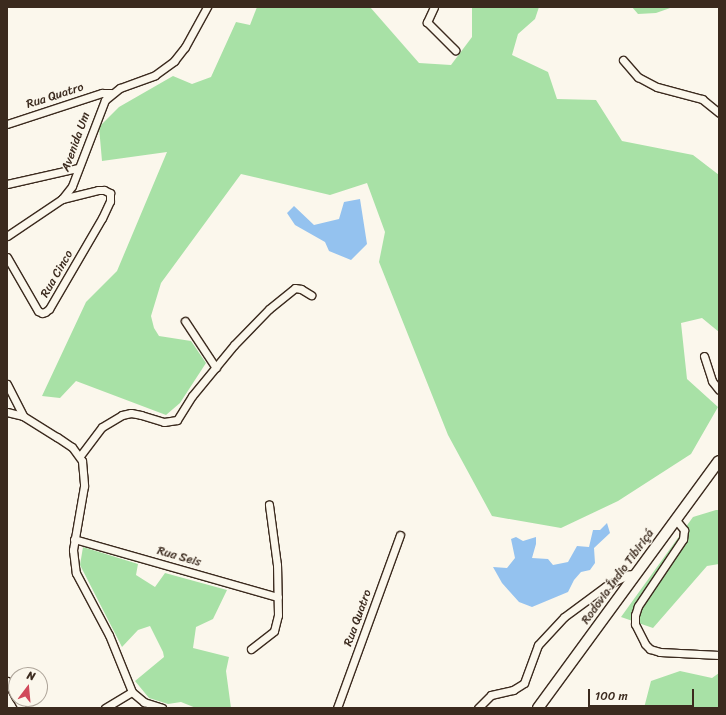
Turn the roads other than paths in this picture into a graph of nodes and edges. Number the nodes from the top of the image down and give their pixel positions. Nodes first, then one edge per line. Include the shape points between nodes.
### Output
1 (207, 7) edge
2 (434, 7) edge
3 (455, 50) dead end
4 (623, 60) dead end
5 (111, 93) junction
6 (719, 112) edge
7 (7, 124) edge
8 (78, 168) junction
9 (7, 184) edge
10 (98, 190) joint
11 (62, 199) junction
12 (7, 236) edge
13 (7, 257) edge
14 (311, 295) dead end
15 (185, 321) dead end
16 (704, 356) dead end
17 (216, 368) junction
18 (7, 384) edge
19 (719, 390) edge
20 (7, 412) edge
21 (23, 416) junction
22 (80, 456) junction
23 (719, 461) edge
24 (269, 506) dead end
25 (676, 520) junction
26 (400, 535) dead end
27 (74, 539) junction
28 (637, 573) junction
29 (278, 597) junction
30 (252, 649) dead end
31 (719, 655) edge
32 (132, 692) junction
33 (106, 708) edge
34 (162, 708) edge
35 (337, 708) edge
36 (478, 708) edge
37 (538, 708) edge

1 - 5 street via 185,47 174,61 155,74
2 - 3 street via 427,22
4 - 6 street via 638,77 656,87 702,99
5 - 7 street, Rua Quatro via 102,93
5 - 8 street, Avenida Um via 100,107
8 - 9 street
8 - 11 street, Avenida Um via 72,186
10 - 11 street, Avenida Um
10 - 13 street, Rua Cinco via 110,193 108,207 50,309 39,312 34,306
11 - 12 street, Avenida Um
14 - 17 street via 299,288 294,289 252,326
15 - 17 street
16 - 19 street via 712,380
17 - 22 street via 192,396 177,420 164,422 141,414 122,415 102,427
18 - 21 street
20 - 21 street
21 - 22 street via 72,447
22 - 27 street via 84,486
23 - 25 highway, Rodovia Índio Tibiriçá
24 - 29 street via 277,565
25 - 28 highway, Rodovia Índio Tibiriçá
25 - 31 street via 684,530 683,539 638,606 635,624 650,649 660,652
26 - 35 street, Rua Quatro
27 - 29 street, Rua Seis
27 - 32 street via 73,558 76,573 109,635
28 - 36 street via 606,586 564,616 538,645 524,683 513,690 491,695
28 - 37 highway, Rodovia Índio Tibiriçá
29 - 30 street via 278,615 274,630
32 - 33 street
32 - 34 street via 144,702

